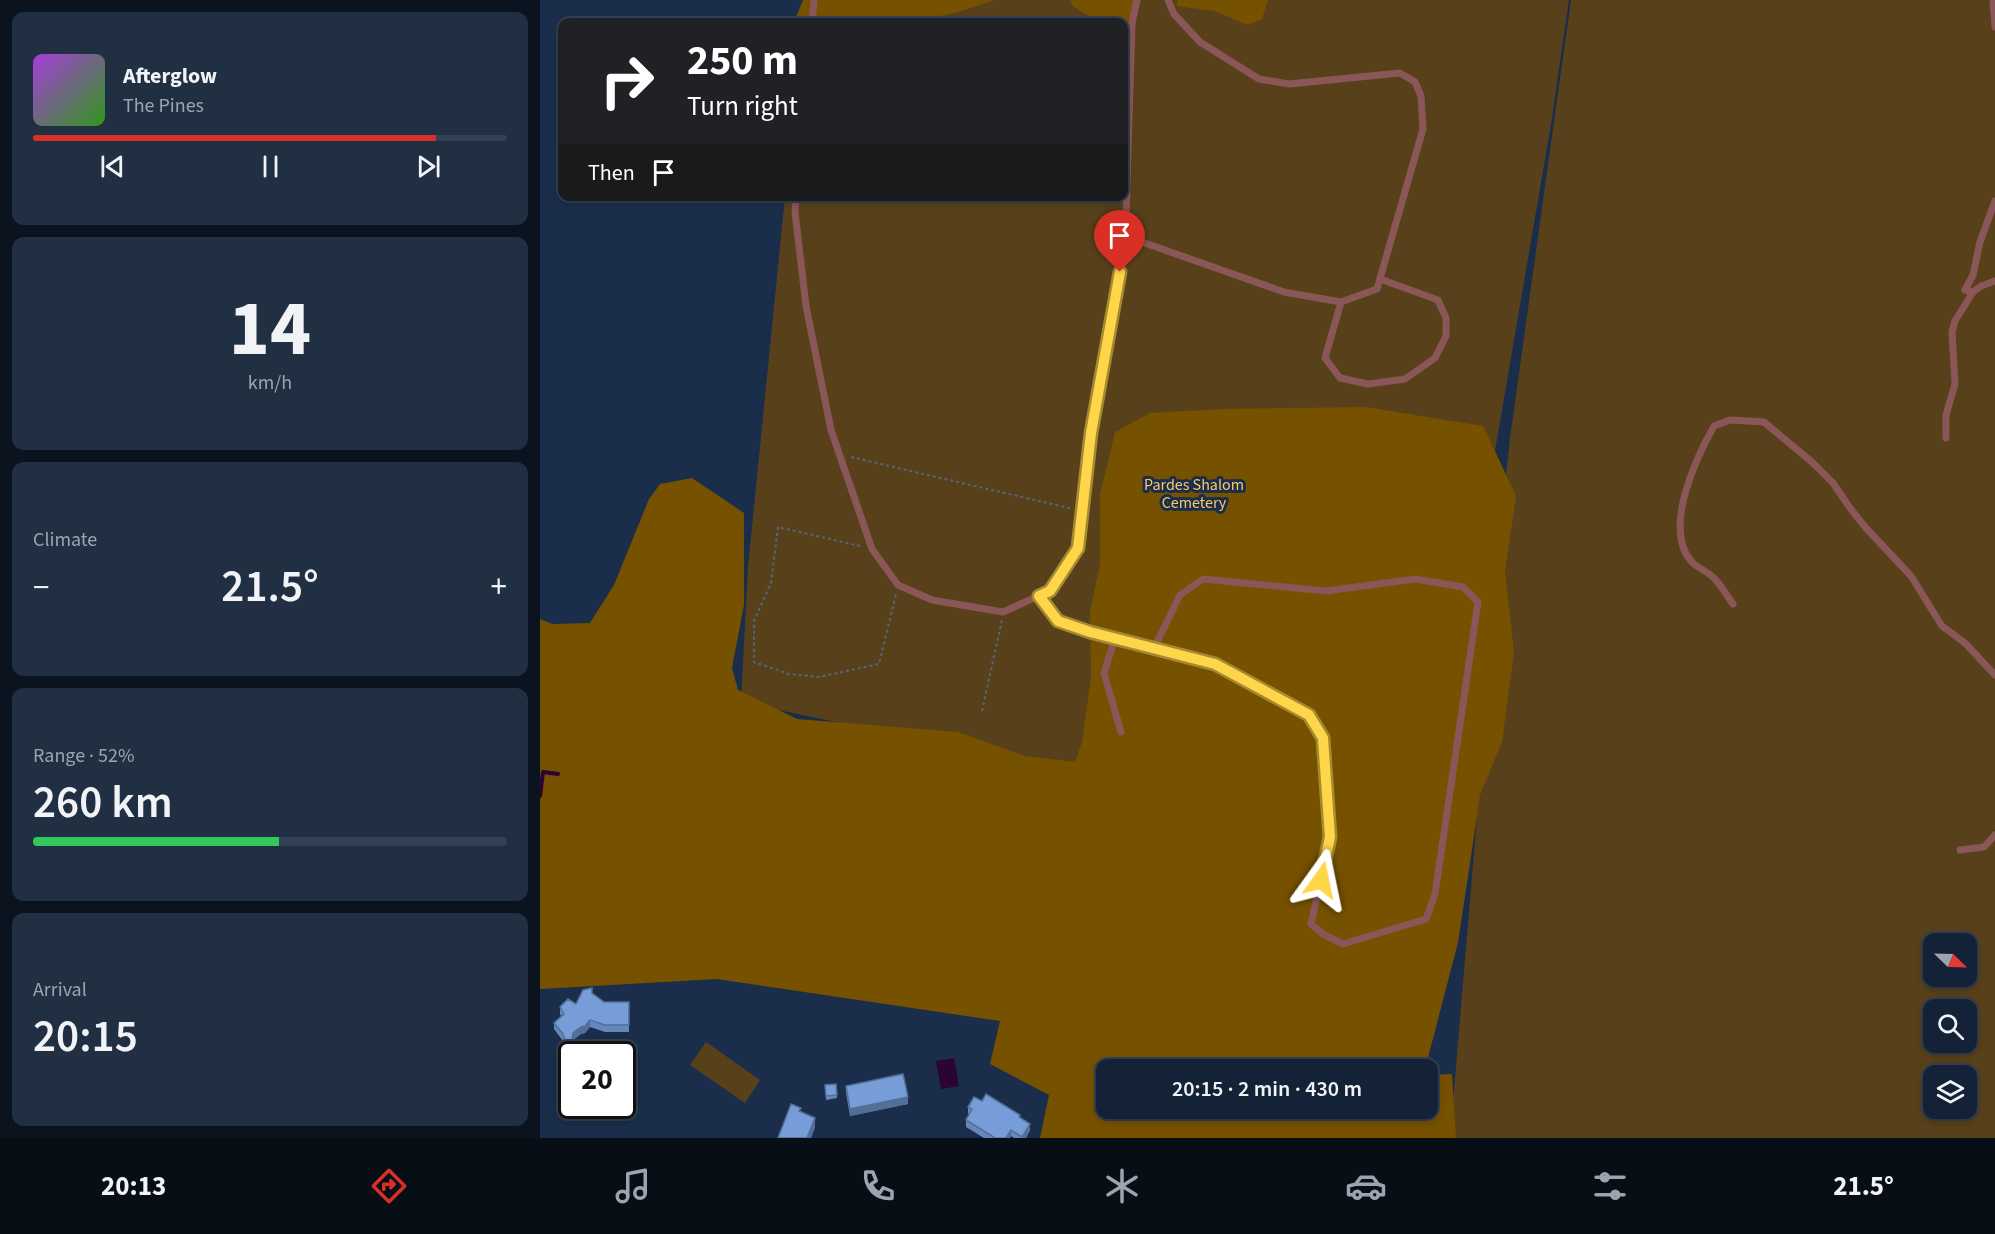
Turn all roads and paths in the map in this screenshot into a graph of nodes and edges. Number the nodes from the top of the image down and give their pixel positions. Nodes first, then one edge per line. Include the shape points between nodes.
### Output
1 (814, 0) edge
2 (1137, 0) edge
3 (1168, 0) edge
4 (1993, 0) edge
5 (812, 18) edge
6 (1995, 27) edge
7 (1128, 59) edge
8 (796, 201) edge
9 (1125, 201) edge
10 (1995, 201) edge
11 (1125, 236) junction
12 (1380, 279) junction
13 (1995, 281) edge
14 (1973, 292) junction
15 (1341, 302) junction
16 (1946, 438) dead end
17 (839, 455) junction
18 (1082, 511) junction
19 (872, 549) junction
20 (898, 585) junction
21 (1039, 596) junction
22 (1733, 604) dead end
23 (1004, 612) junction
24 (1115, 638) junction
25 (1154, 648) junction
26 (1995, 675) edge
27 (982, 711) dead end
28 (1121, 732) dead end
29 (1995, 835) edge
30 (1960, 849) dead end

1 - 5 lane
2 - 7 lane
3 - 12 lane via 1174,14 1200,42 1259,80 1290,84 1400,73 1415,82 1421,96 1422,129
4 - 6 lane
8 - 17 lane via 806,306
9 - 11 lane
10 - 14 lane via 1965,291
11 - 15 lane via 1284,292
11 - 18 lane via 1091,433
12 - 15 lane via 1377,289
12 - 15 lane via 1438,300 1446,318 1446,336 1435,358 1405,379 1368,384 1340,378 1325,358
13 - 14 lane
14 - 16 lane via 1952,332 1955,384 1946,415
17 - 18 path
17 - 19 lane
18 - 21 lane via 1078,548 1050,591
19 - 20 lane
19 - 20 path via 778,527 771,583 754,621 754,662 789,674 819,677 879,664
20 - 23 lane via 932,600
21 - 23 lane
21 - 24 lane via 1058,621
22 - 26 lane via 1713,578 1692,562 1683,547 1679,523 1685,494 1714,426 1730,420 1764,422 1833,483 1866,528 1911,576 1942,626 1965,643
23 - 27 path
24 - 25 lane
24 - 28 lane via 1104,673
25 - 25 lane via 1215,664 1309,715 1323,738 1330,837 1311,924 1343,944 1426,919 1435,894 1478,602 1463,587 1416,579 1326,591 1203,579 1180,595
29 - 30 lane via 1984,847

